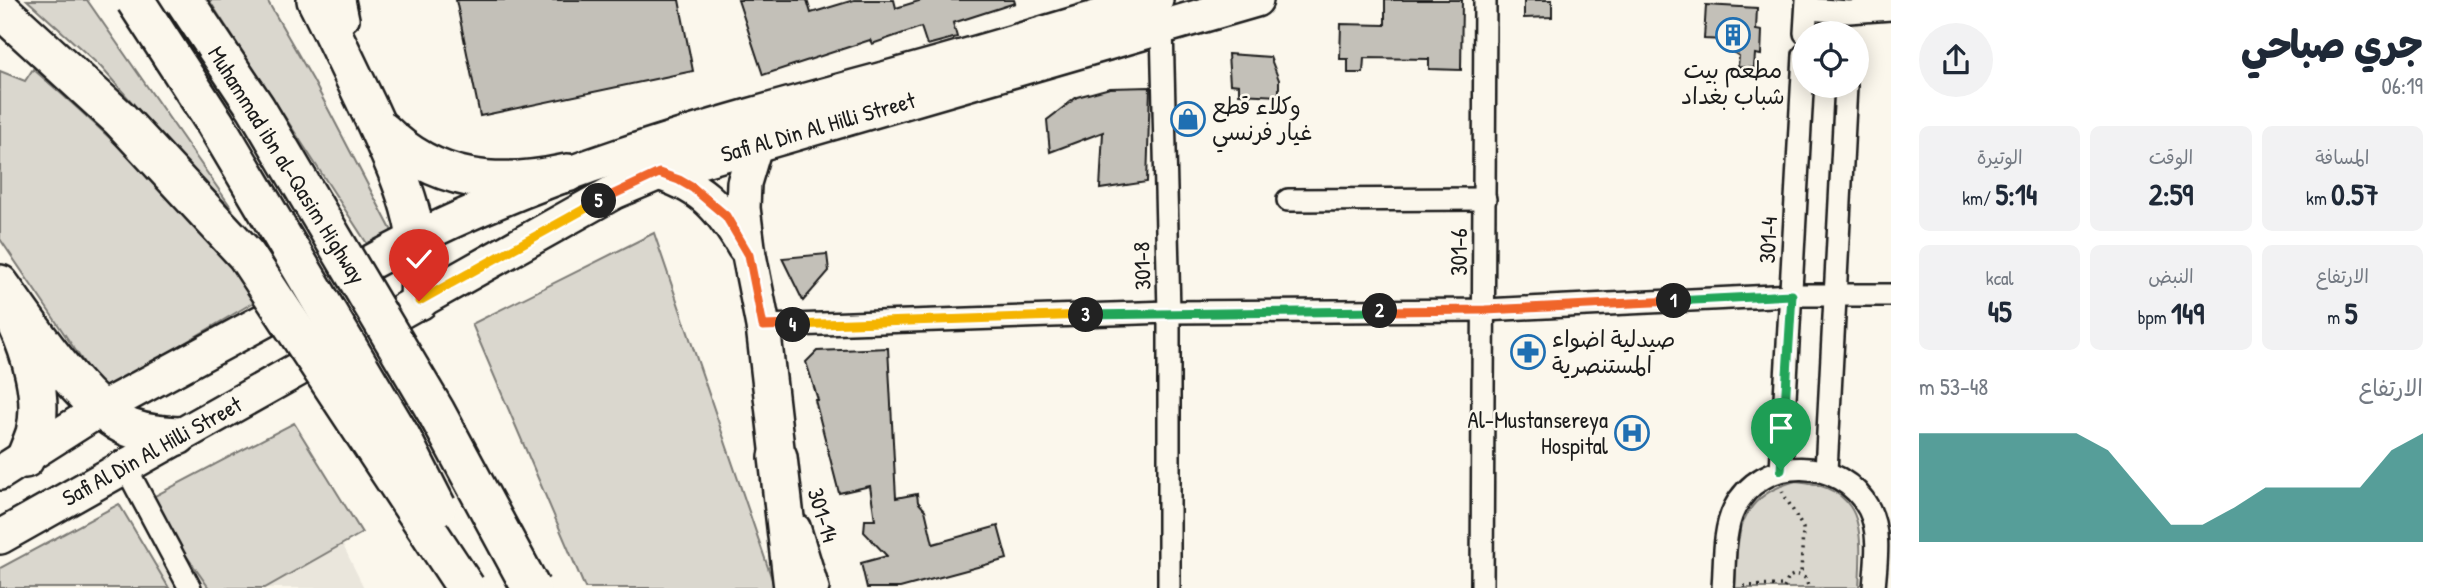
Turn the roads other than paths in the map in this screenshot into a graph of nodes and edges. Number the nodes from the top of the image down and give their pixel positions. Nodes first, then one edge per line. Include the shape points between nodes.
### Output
1 (135, 0) edge
2 (184, 0) edge
3 (316, 0) edge
4 (1256, 0) edge
5 (1485, 0) edge
6 (1807, 4) edge
7 (0, 9) edge
8 (1891, 9) edge
9 (1159, 14) edge
10 (1849, 15) edge
11 (339, 16) edge
12 (1802, 98) edge
13 (1845, 98) edge
14 (376, 125) junction
15 (755, 146) junction
16 (567, 173) junction
17 (659, 173) junction
18 (1485, 199) junction
19 (1289, 200) dead end
20 (417, 237) junction
21 (749, 255) junction
22 (373, 261) tunnel mouth
23 (0, 284) edge
24 (0, 289) edge
25 (1792, 295) junction
26 (1834, 295) junction
27 (1891, 295) edge
28 (411, 306) joint
29 (1485, 310) junction
30 (1169, 312) junction
31 (269, 318) tunnel mouth
32 (763, 326) junction
33 (304, 366) dead end
34 (99, 410) junction
35 (178, 436) junction
36 (778, 457) junction
37 (13, 466) edge
38 (125, 466) junction
39 (1826, 471) junction
40 (1777, 472) junction
41 (0, 537) edge
42 (1883, 566) edge
43 (1723, 587) edge
44 (190, 588) edge
45 (466, 588) edge
46 (478, 588) edge
47 (531, 588) edge
48 (793, 588) edge
49 (818, 588) edge
50 (1169, 588) edge
51 (1482, 588) edge
52 (1874, 588) edge

1 - 46 highway, Muhammad ibn al-Qasim Highway, bridge via 215,123 402,438
2 - 47 highway, Muhammad ibn al-Qasim Highway, bridge via 256,108 436,412
3 - 11 highway
4 - 9 main road, Safi Al Din Al Hilli Street
5 - 18 street, 301-6
6 - 10 street
7 - 45 highway, bridge via 119,118 246,255
8 - 10 street
9 - 15 main road, Safi Al Din Al Hilli Street
9 - 16 main road, Safi Al Din Al Hilli Street via 897,75 696,130
9 - 30 street, 301-8
11 - 14 highway
12 - 25 street, 301-4
13 - 26 street
14 - 16 highway via 400,149 464,177 498,182
14 - 20 highway via 408,198
15 - 17 main road, Safi Al Din Al Hilli Street
15 - 21 main road via 744,183
16 - 17 main road via 624,167
16 - 20 main road, Safi Al Din Al Hilli Street
17 - 21 main road via 706,197 726,216
17 - 28 main road, Safi Al Din Al Hilli Street via 614,192
18 - 19 street
18 - 29 street, 301-6
20 - 22 main road, Safi Al Din Al Hilli Street
20 - 28 highway via 419,258
21 - 32 main road
23 - 34 highway
24 - 37 highway via 23,336 38,408 35,433
25 - 26 street
25 - 29 street
25 - 40 street, 301-4
26 - 27 street
26 - 39 street
29 - 30 street
29 - 51 street, 301-6
30 - 32 street
30 - 50 street, 301-8
31 - 34 main road
32 - 36 main road
33 - 35 main road, Safi Al Din Al Hilli Street
34 - 35 highway via 128,427
34 - 37 main road
35 - 38 main road, Safi Al Din Al Hilli Street
36 - 48 highway
36 - 49 street, 301-14
38 - 41 main road, Safi Al Din Al Hilli Street
38 - 44 street
39 - 40 street via 1796,468
39 - 42 street via 1859,494 1870,510
40 - 43 street via 1754,484 1734,508
42 - 52 street

